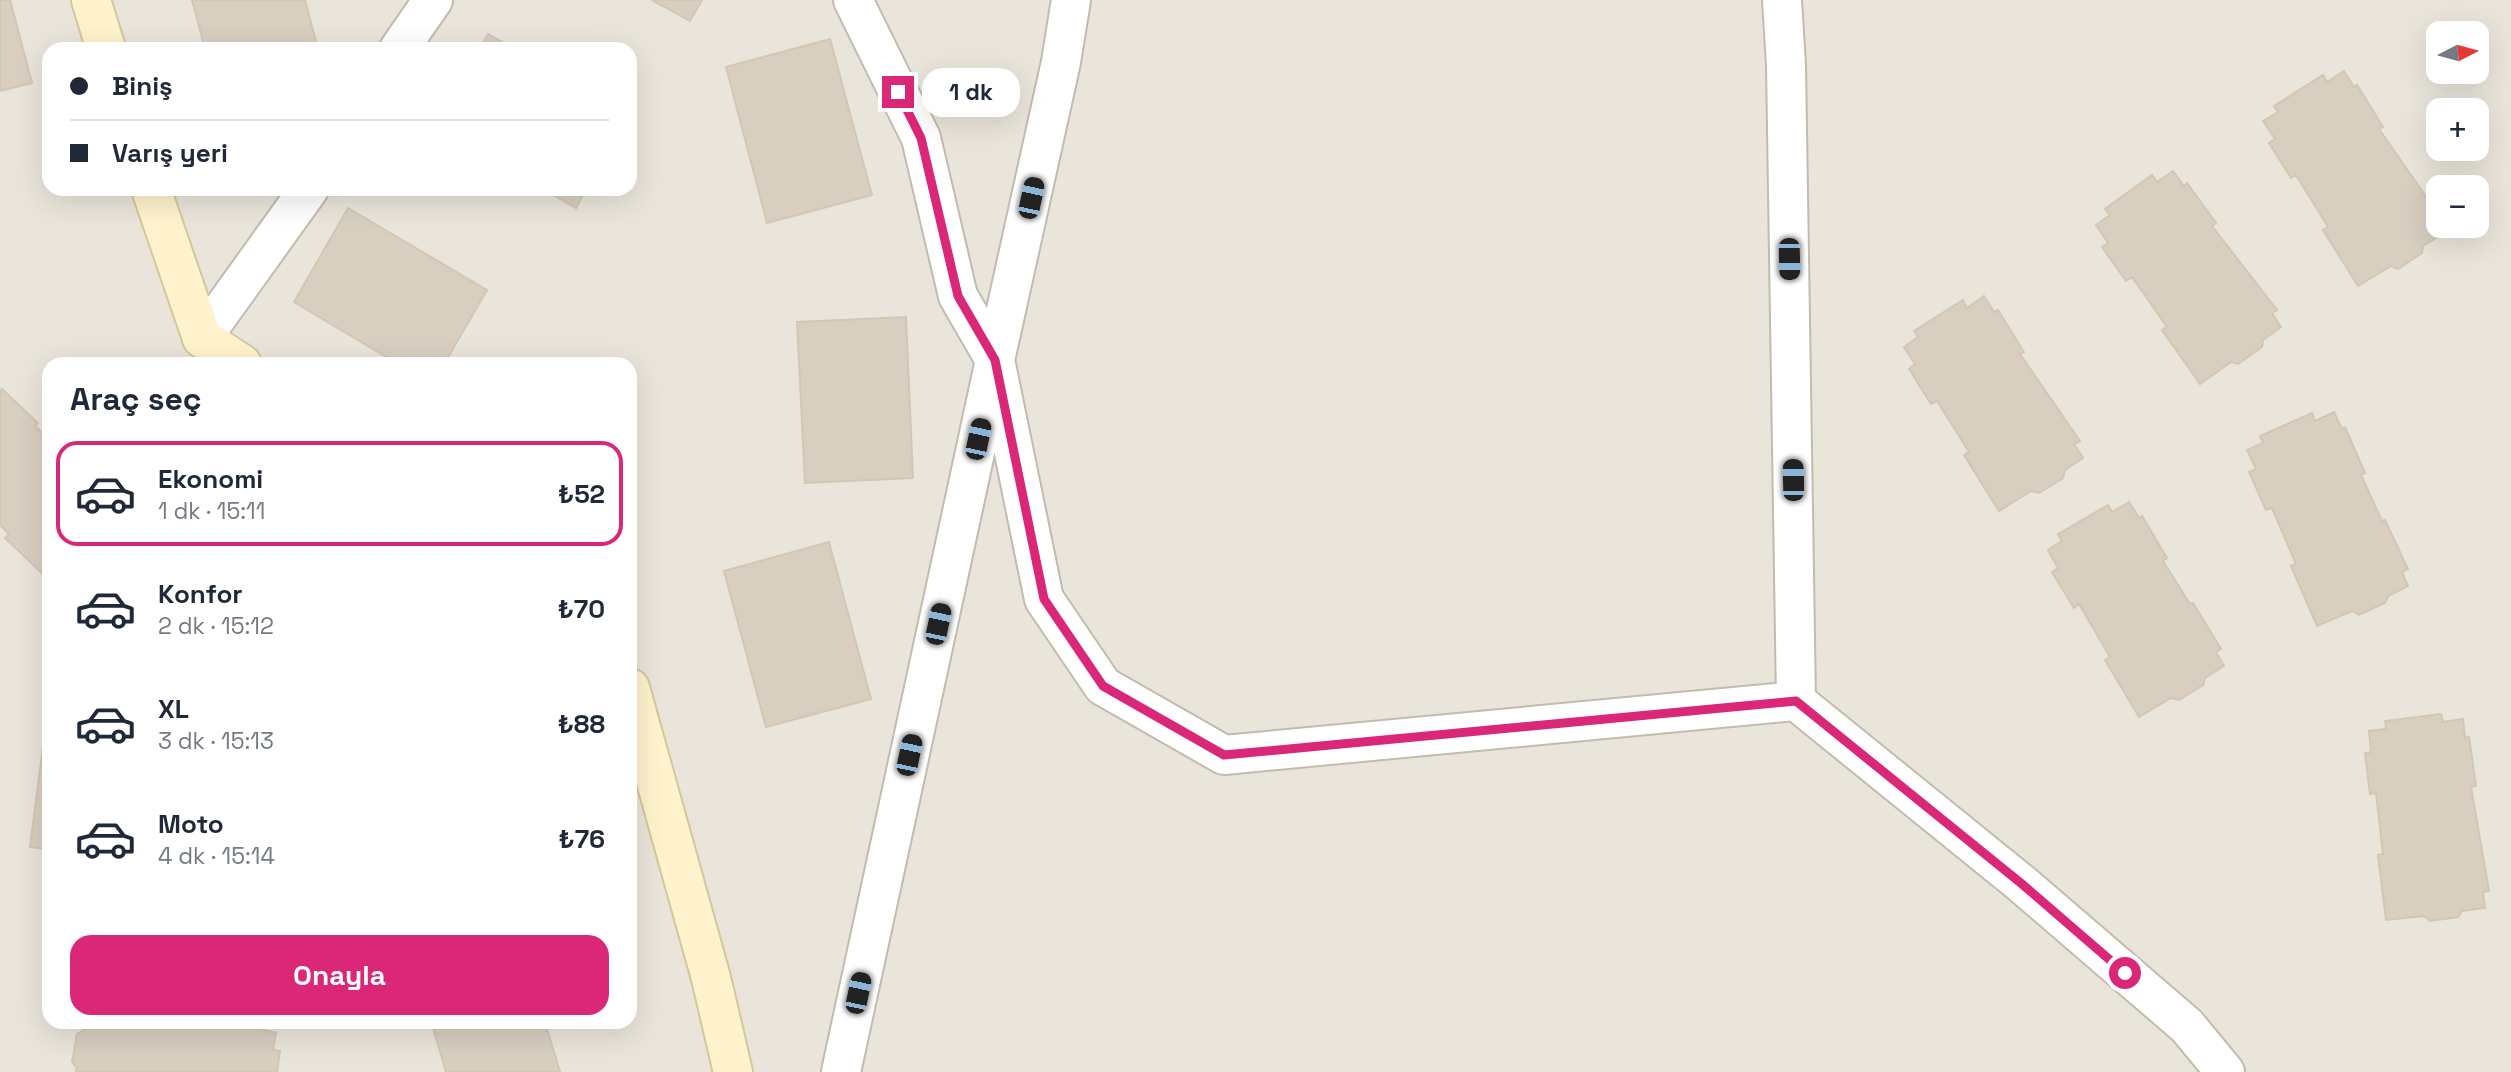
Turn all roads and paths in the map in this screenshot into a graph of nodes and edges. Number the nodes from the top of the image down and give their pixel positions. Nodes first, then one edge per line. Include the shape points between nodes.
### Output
1 (91, 0) edge
2 (433, 0) edge
3 (853, 0) edge
4 (1071, 0) edge
5 (1782, 0) edge
6 (104, 42) edge
7 (404, 42) edge
8 (153, 196) edge
9 (304, 196) edge
10 (202, 338) junction
11 (231, 357) edge
12 (995, 360) junction
13 (1796, 701) junction
14 (637, 713) edge
15 (733, 1072) edge
16 (841, 1072) edge
17 (2225, 1072) edge

1 - 6 street
2 - 7 street
3 - 12 street via 921,138 958,296
4 - 12 street
5 - 13 street
8 - 10 street
9 - 10 street
10 - 11 street
12 - 13 street via 1044,599 1103,686 1224,755
12 - 16 street
13 - 17 street via 2022,884 2187,1026
14 - 15 street

